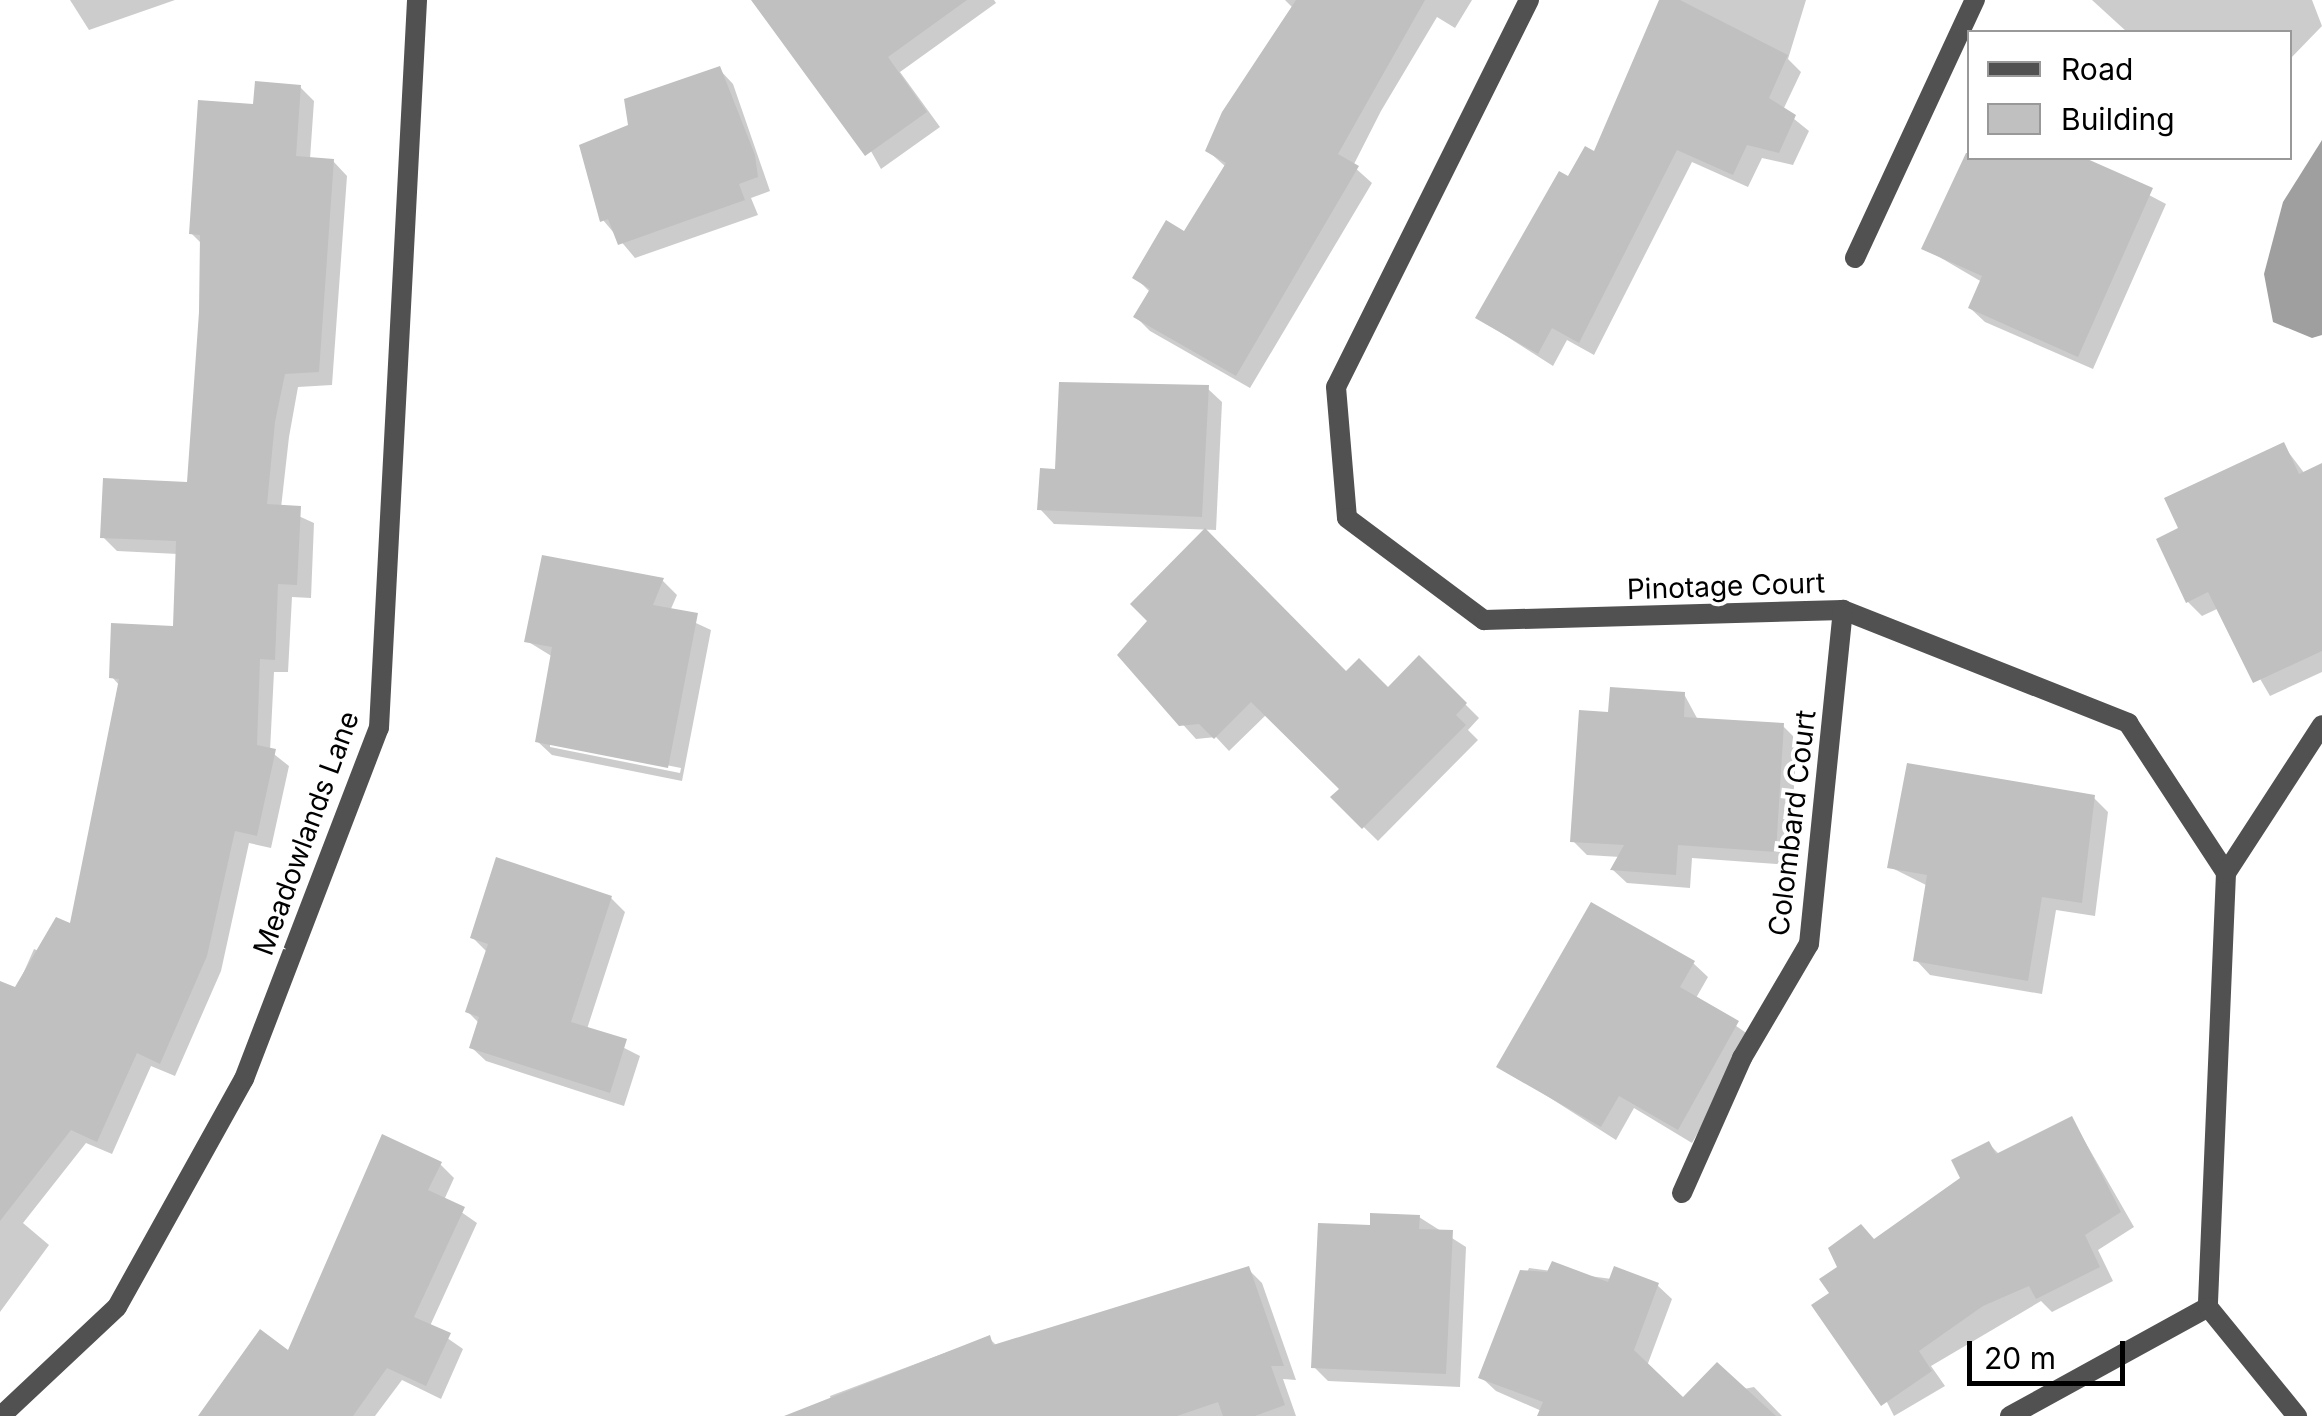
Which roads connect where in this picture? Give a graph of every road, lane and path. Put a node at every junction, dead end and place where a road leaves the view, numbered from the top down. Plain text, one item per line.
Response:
1 (416, 0) edge
2 (1530, 0) edge
3 (1975, 0) edge
4 (1854, 258) dead end
5 (1843, 610) junction
6 (2322, 725) edge
7 (2226, 873) junction
8 (1682, 1194) dead end
9 (2208, 1308) junction
10 (1, 1416) edge
11 (2010, 1416) edge
12 (2296, 1416) edge

1 - 10 street, Meadowlands Lane
2 - 5 street, Pinotage Court
3 - 4 street
5 - 7 street, Pinotage Court
5 - 8 street, Colombard Court
6 - 7 street
7 - 9 street
9 - 11 street
9 - 12 street

